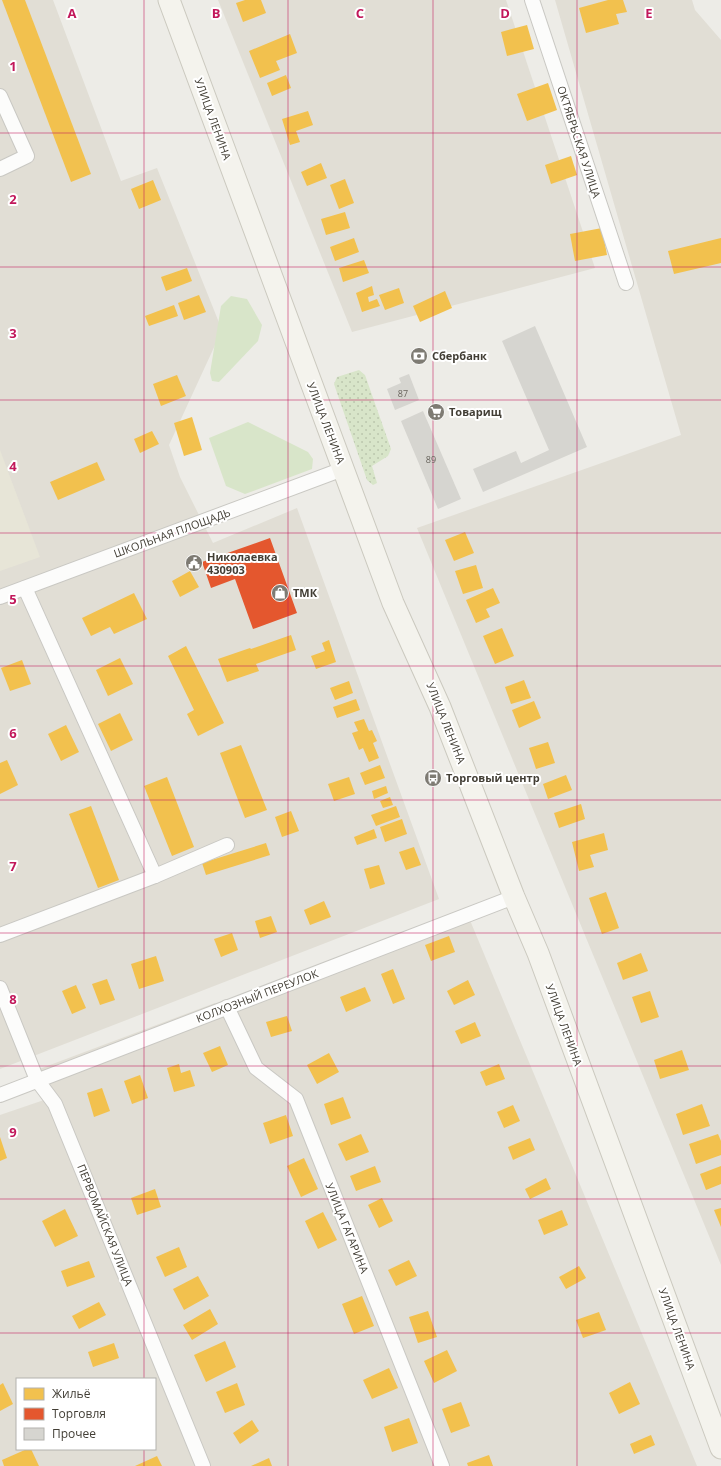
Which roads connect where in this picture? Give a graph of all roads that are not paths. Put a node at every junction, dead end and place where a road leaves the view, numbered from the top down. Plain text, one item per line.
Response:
1 (169, 0) edge
2 (532, 0) edge
3 (0, 96) edge
4 (0, 169) edge
5 (626, 283) dead end
6 (343, 469) junction
7 (26, 588) junction
8 (0, 597) edge
9 (227, 845) dead end
10 (154, 876) junction
11 (514, 897) junction
12 (0, 935) edge
13 (0, 988) edge
14 (226, 1008) junction
15 (37, 1080) junction
16 (0, 1095) edge
17 (721, 1448) edge
18 (203, 1466) edge
19 (442, 1466) edge

1 - 6 main road, УЛИЦА ЛЕНИНА
2 - 5 street, ОКТЯБРЬСКАЯ УЛИЦА
3 - 4 street
6 - 7 street, ШКОЛЬНАЯ ПЛОЩАДЬ
6 - 11 main road, УЛИЦА ЛЕНИНА
7 - 8 street, ШКОЛЬНАЯ ПЛОЩАДЬ
7 - 10 street
9 - 10 street
10 - 12 street
11 - 14 street, КОЛХОЗНЫЙ ПЕРЕУЛОК
11 - 17 main road, УЛИЦА ЛЕНИНА
13 - 15 street, ПЕРВОМАЙСКАЯ УЛИЦА
14 - 15 street, КОЛХОЗНЫЙ ПЕРЕУЛОК
14 - 19 street, УЛИЦА ГАГАРИНА
15 - 16 street, КОЛХОЗНЫЙ ПЕРЕУЛОК
15 - 18 street, ПЕРВОМАЙСКАЯ УЛИЦА

